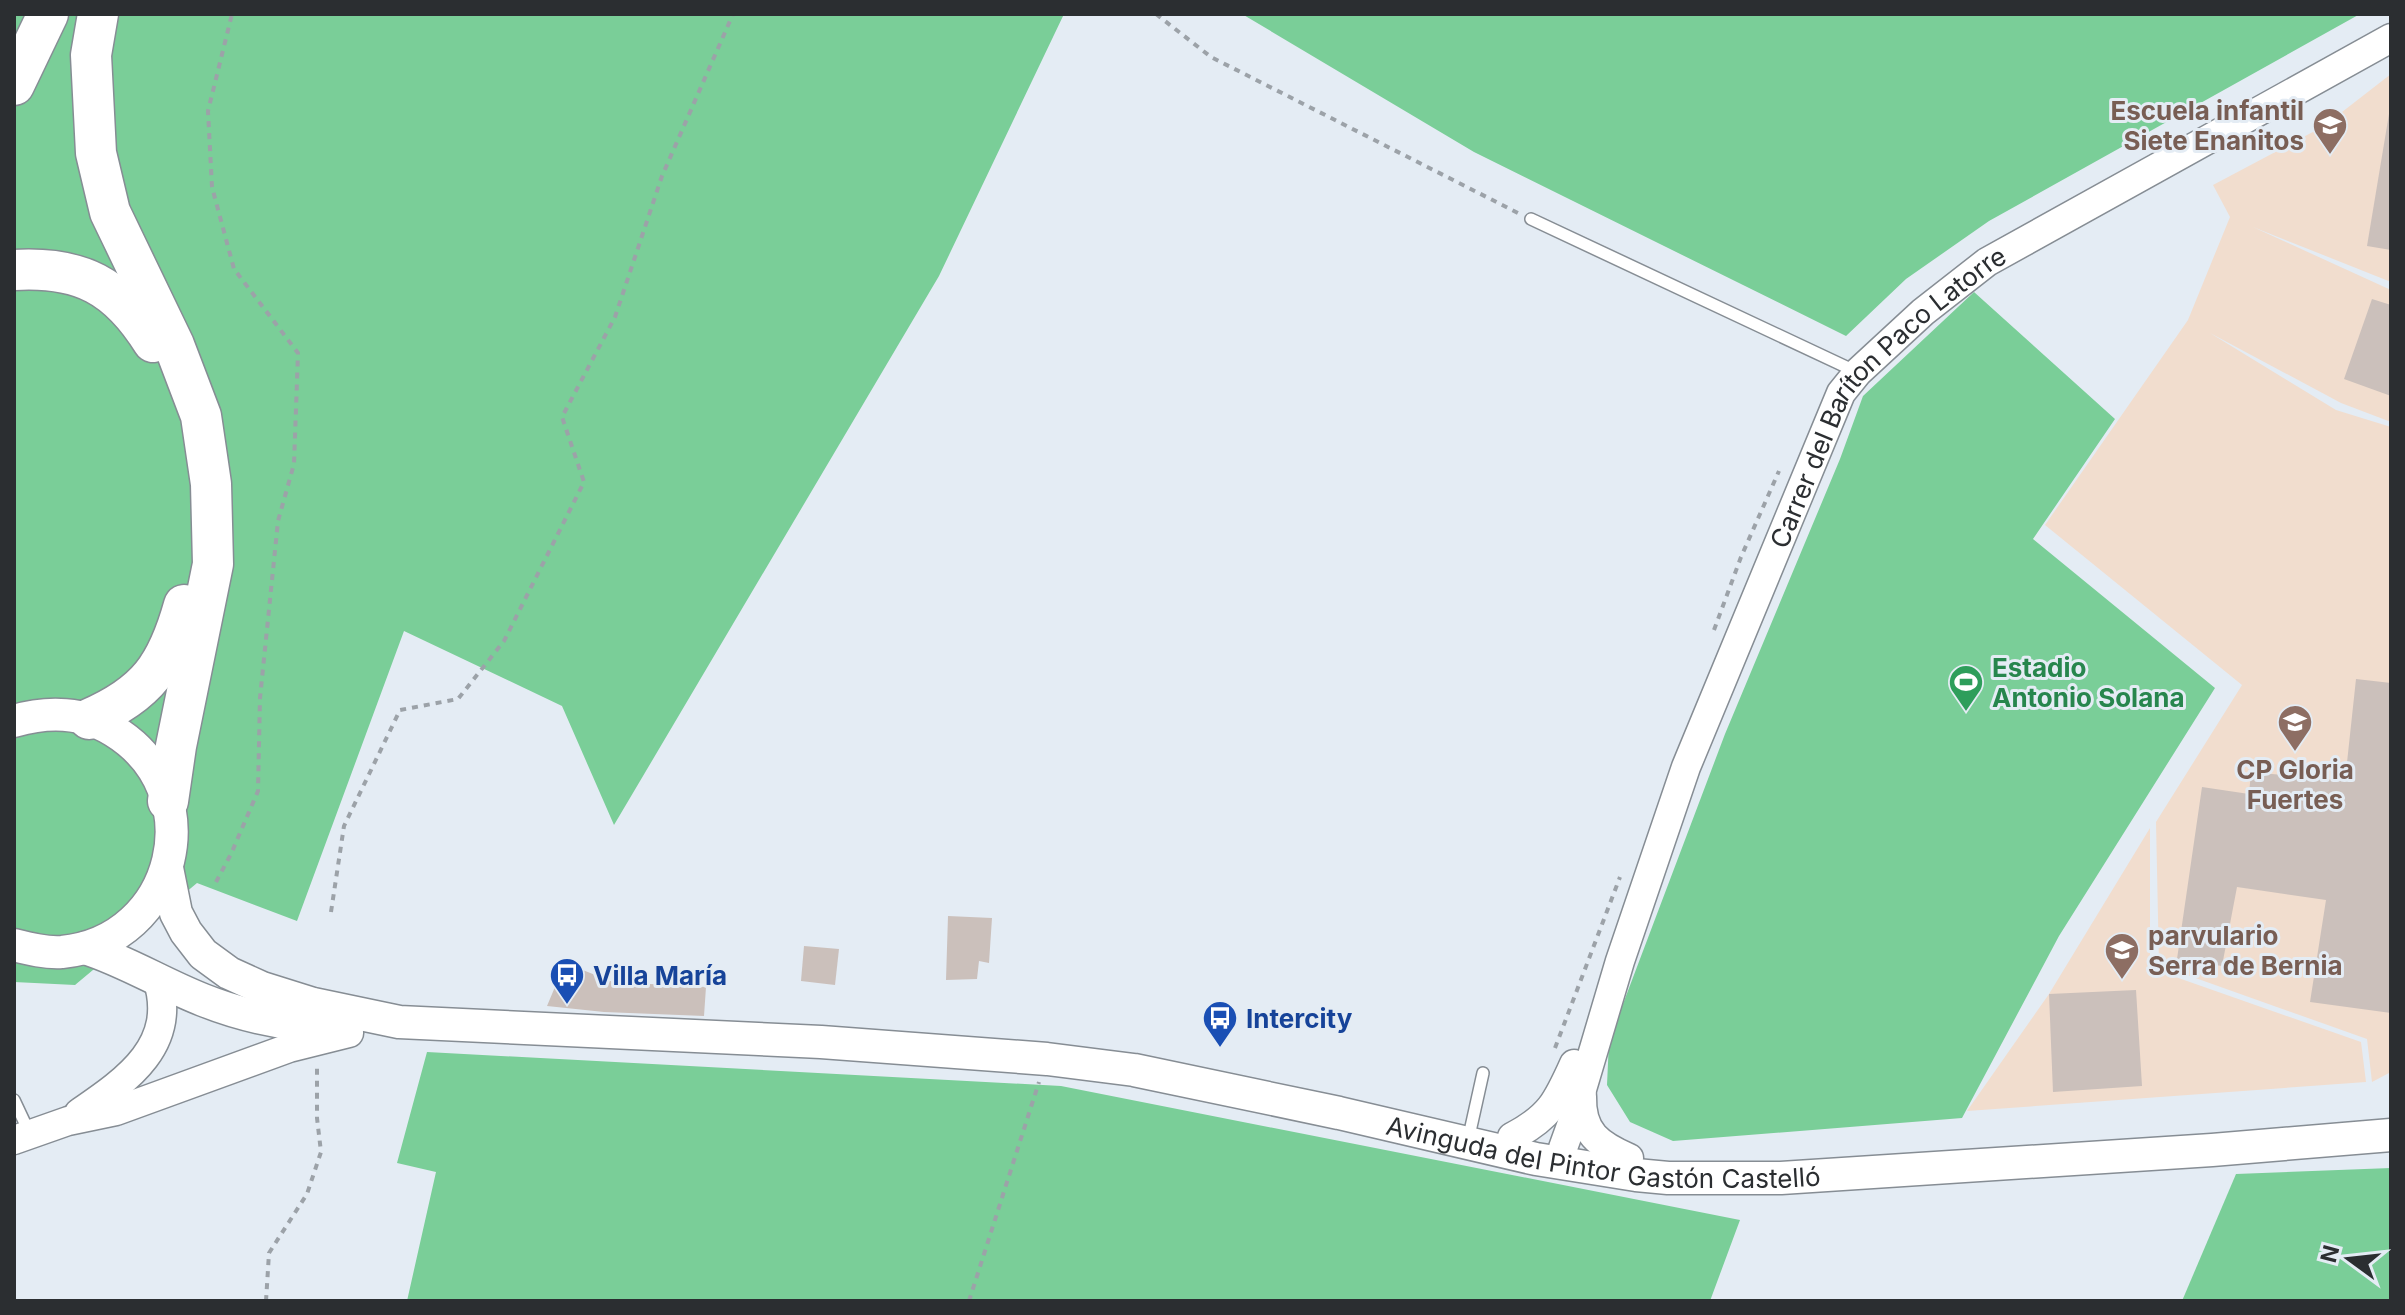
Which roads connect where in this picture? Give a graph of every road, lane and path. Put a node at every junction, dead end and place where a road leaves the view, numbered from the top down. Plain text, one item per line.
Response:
1 (48, 14) edge
2 (98, 14) edge
3 (232, 14) edge
4 (733, 14) edge
5 (1156, 14) edge
6 (2391, 38) edge
7 (14, 85) edge
8 (1531, 219) joint
9 (14, 270) edge
10 (1858, 372) junction
11 (1779, 472) dead end
12 (1737, 567) dead end
13 (20, 716) edge
14 (89, 719) junction
15 (168, 801) junction
16 (167, 868) junction
17 (216, 882) dead end
18 (331, 912) dead end
19 (14, 945) edge
20 (85, 948) junction
21 (1620, 961) junction
22 (157, 978) junction
23 (386, 1025) junction
24 (317, 1040) junction
25 (821, 1042) junction
26 (1047, 1059) junction
27 (1483, 1073) dead end
28 (1582, 1084) junction
29 (14, 1100) edge
30 (2391, 1116) edge
31 (68, 1121) junction
32 (1471, 1127) junction
33 (2391, 1135) edge
34 (22, 1137) edge
35 (1506, 1143) junction
36 (1563, 1148) junction
37 (1629, 1158) junction
38 (266, 1301) edge
39 (969, 1301) edge

1 - 7 highway
2 - 15 highway
3 - 17 path
4 - 18 path
5 - 8 path
6 - 10 street, Carrer del Baríton Paco Latorre
8 - 10 lane
9 - 14 highway
10 - 21 street, Carrer del Baríton Paco Latorre
11 - 12 path
13 - 14 main road
14 - 15 main road
15 - 16 main road
16 - 20 main road
16 - 23 main road, Avinguda del Pintor Gastón Castelló
19 - 20 main road
20 - 22 main road, Avinguda del Pintor Gastón Castelló
21 - 28 street, Carrer del Baríton Paco Latorre
21 - 35 street, Carrer del Baríton Paco Latorre
22 - 23 main road, Avinguda del Pintor Gastón Castelló
22 - 31 street, Avinguda del Pintor Gastón Castelló
23 - 24 street, Avinguda del Pintor Gastón Castelló
23 - 25 main road, Avinguda del Pintor Gastón Castelló
24 - 31 street, Avinguda del Pintor Gastón Castelló
24 - 38 path
25 - 26 main road, Avinguda del Pintor Gastón Castelló
25 - 32 main road, Avinguda del Pintor Gastón Castelló
26 - 35 main road, Avinguda del Pintor Gastón Castelló
26 - 39 path
27 - 32 lane
28 - 36 street, Carrer del Baríton Paco Latorre
28 - 37 street, Avinguda del Pintor Gastón Castelló
29 - 34 lane
30 - 37 main road, Avinguda del Pintor Gastón Castelló
31 - 34 street, Avinguda del Pintor Gastón Castelló
32 - 35 main road, Avinguda del Pintor Gastón Castelló
33 - 35 main road, Avinguda del Pintor Gastón Castelló
35 - 36 main road, Avinguda del Pintor Gastón Castelló
36 - 37 main road, Avinguda del Pintor Gastón Castelló

